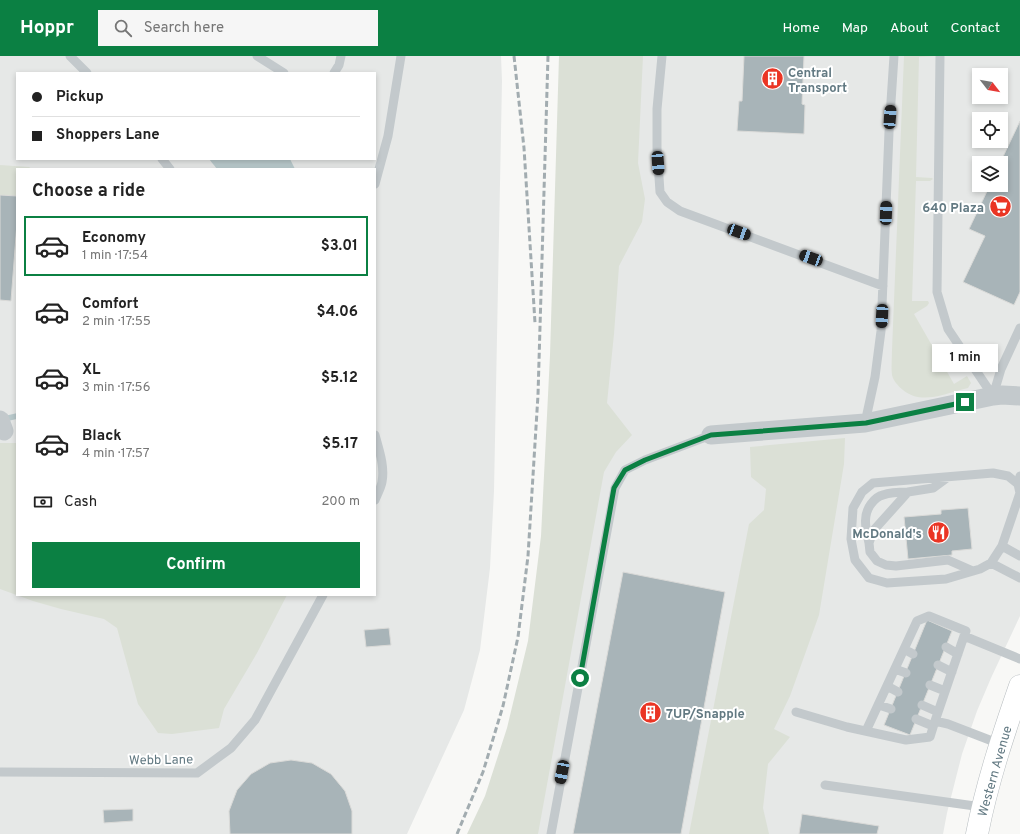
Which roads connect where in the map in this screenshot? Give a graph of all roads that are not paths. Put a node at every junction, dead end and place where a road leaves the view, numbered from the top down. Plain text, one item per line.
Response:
1 (70, 56) edge
2 (257, 56) edge
3 (341, 56) edge
4 (401, 56) edge
5 (662, 56) edge
6 (894, 56) edge
7 (940, 56) edge
8 (86, 72) edge
9 (282, 72) edge
10 (335, 72) edge
11 (163, 160) edge
12 (169, 168) edge
13 (376, 180) edge
14 (883, 286) junction
15 (1020, 328) edge
16 (993, 396) junction
17 (1020, 396) edge
18 (866, 423) junction
19 (711, 435) joint
20 (376, 439) edge
21 (949, 477) junction
22 (1019, 480) edge
23 (908, 492) junction
24 (376, 498) edge
25 (869, 542) junction
26 (1002, 546) junction
27 (1020, 556) edge
28 (991, 563) junction
29 (973, 571) junction
30 (1020, 578) edge
31 (322, 596) edge
32 (911, 633) junction
33 (920, 636) dead end
34 (964, 636) junction
35 (946, 647) dead end
36 (904, 649) junction
37 (913, 654) dead end
38 (958, 654) junction
39 (1020, 659) edge
40 (938, 665) dead end
41 (895, 669) junction
42 (952, 672) junction
43 (906, 673) dead end
44 (930, 685) dead end
45 (887, 686) junction
46 (945, 691) junction
47 (898, 692) dead end
48 (1018, 697) edge
49 (879, 705) junction
50 (922, 705) dead end
51 (891, 709) dead end
52 (796, 712) dead end
53 (938, 712) junction
54 (916, 719) dead end
55 (934, 723) junction
56 (866, 732) junction
57 (1000, 744) junction
58 (0, 772) edge
59 (825, 785) dead end
60 (982, 807) junction
61 (550, 834) edge
62 (977, 834) edge

1 - 8 lane
2 - 9 lane
3 - 10 lane
4 - 13 lane
5 - 14 lane
6 - 14 lane
7 - 16 lane
11 - 12 lane
14 - 18 lane
15 - 16 lane
16 - 17 street
16 - 18 street
18 - 19 street
19 - 61 lane
20 - 24 lane
21 - 22 lane
21 - 23 lane
21 - 29 lane
22 - 26 lane
23 - 25 lane
23 - 25 lane
25 - 29 lane
26 - 27 lane
26 - 28 lane
28 - 29 lane
28 - 30 lane
31 - 58 lane, Webb Lane
32 - 33 lane
32 - 34 lane
32 - 36 lane
34 - 38 lane
34 - 39 lane
35 - 38 lane
36 - 37 lane
36 - 41 lane
38 - 42 lane
40 - 42 lane
41 - 43 lane
41 - 45 lane
42 - 46 lane
44 - 46 lane
45 - 47 lane
45 - 49 lane
46 - 53 lane
48 - 57 main road, Western Avenue
49 - 51 lane
49 - 56 lane
50 - 53 lane
52 - 56 lane
53 - 55 lane
54 - 55 lane
55 - 56 lane
55 - 57 lane
57 - 60 main road, Western Avenue
59 - 60 lane
60 - 62 main road, Western Avenue

